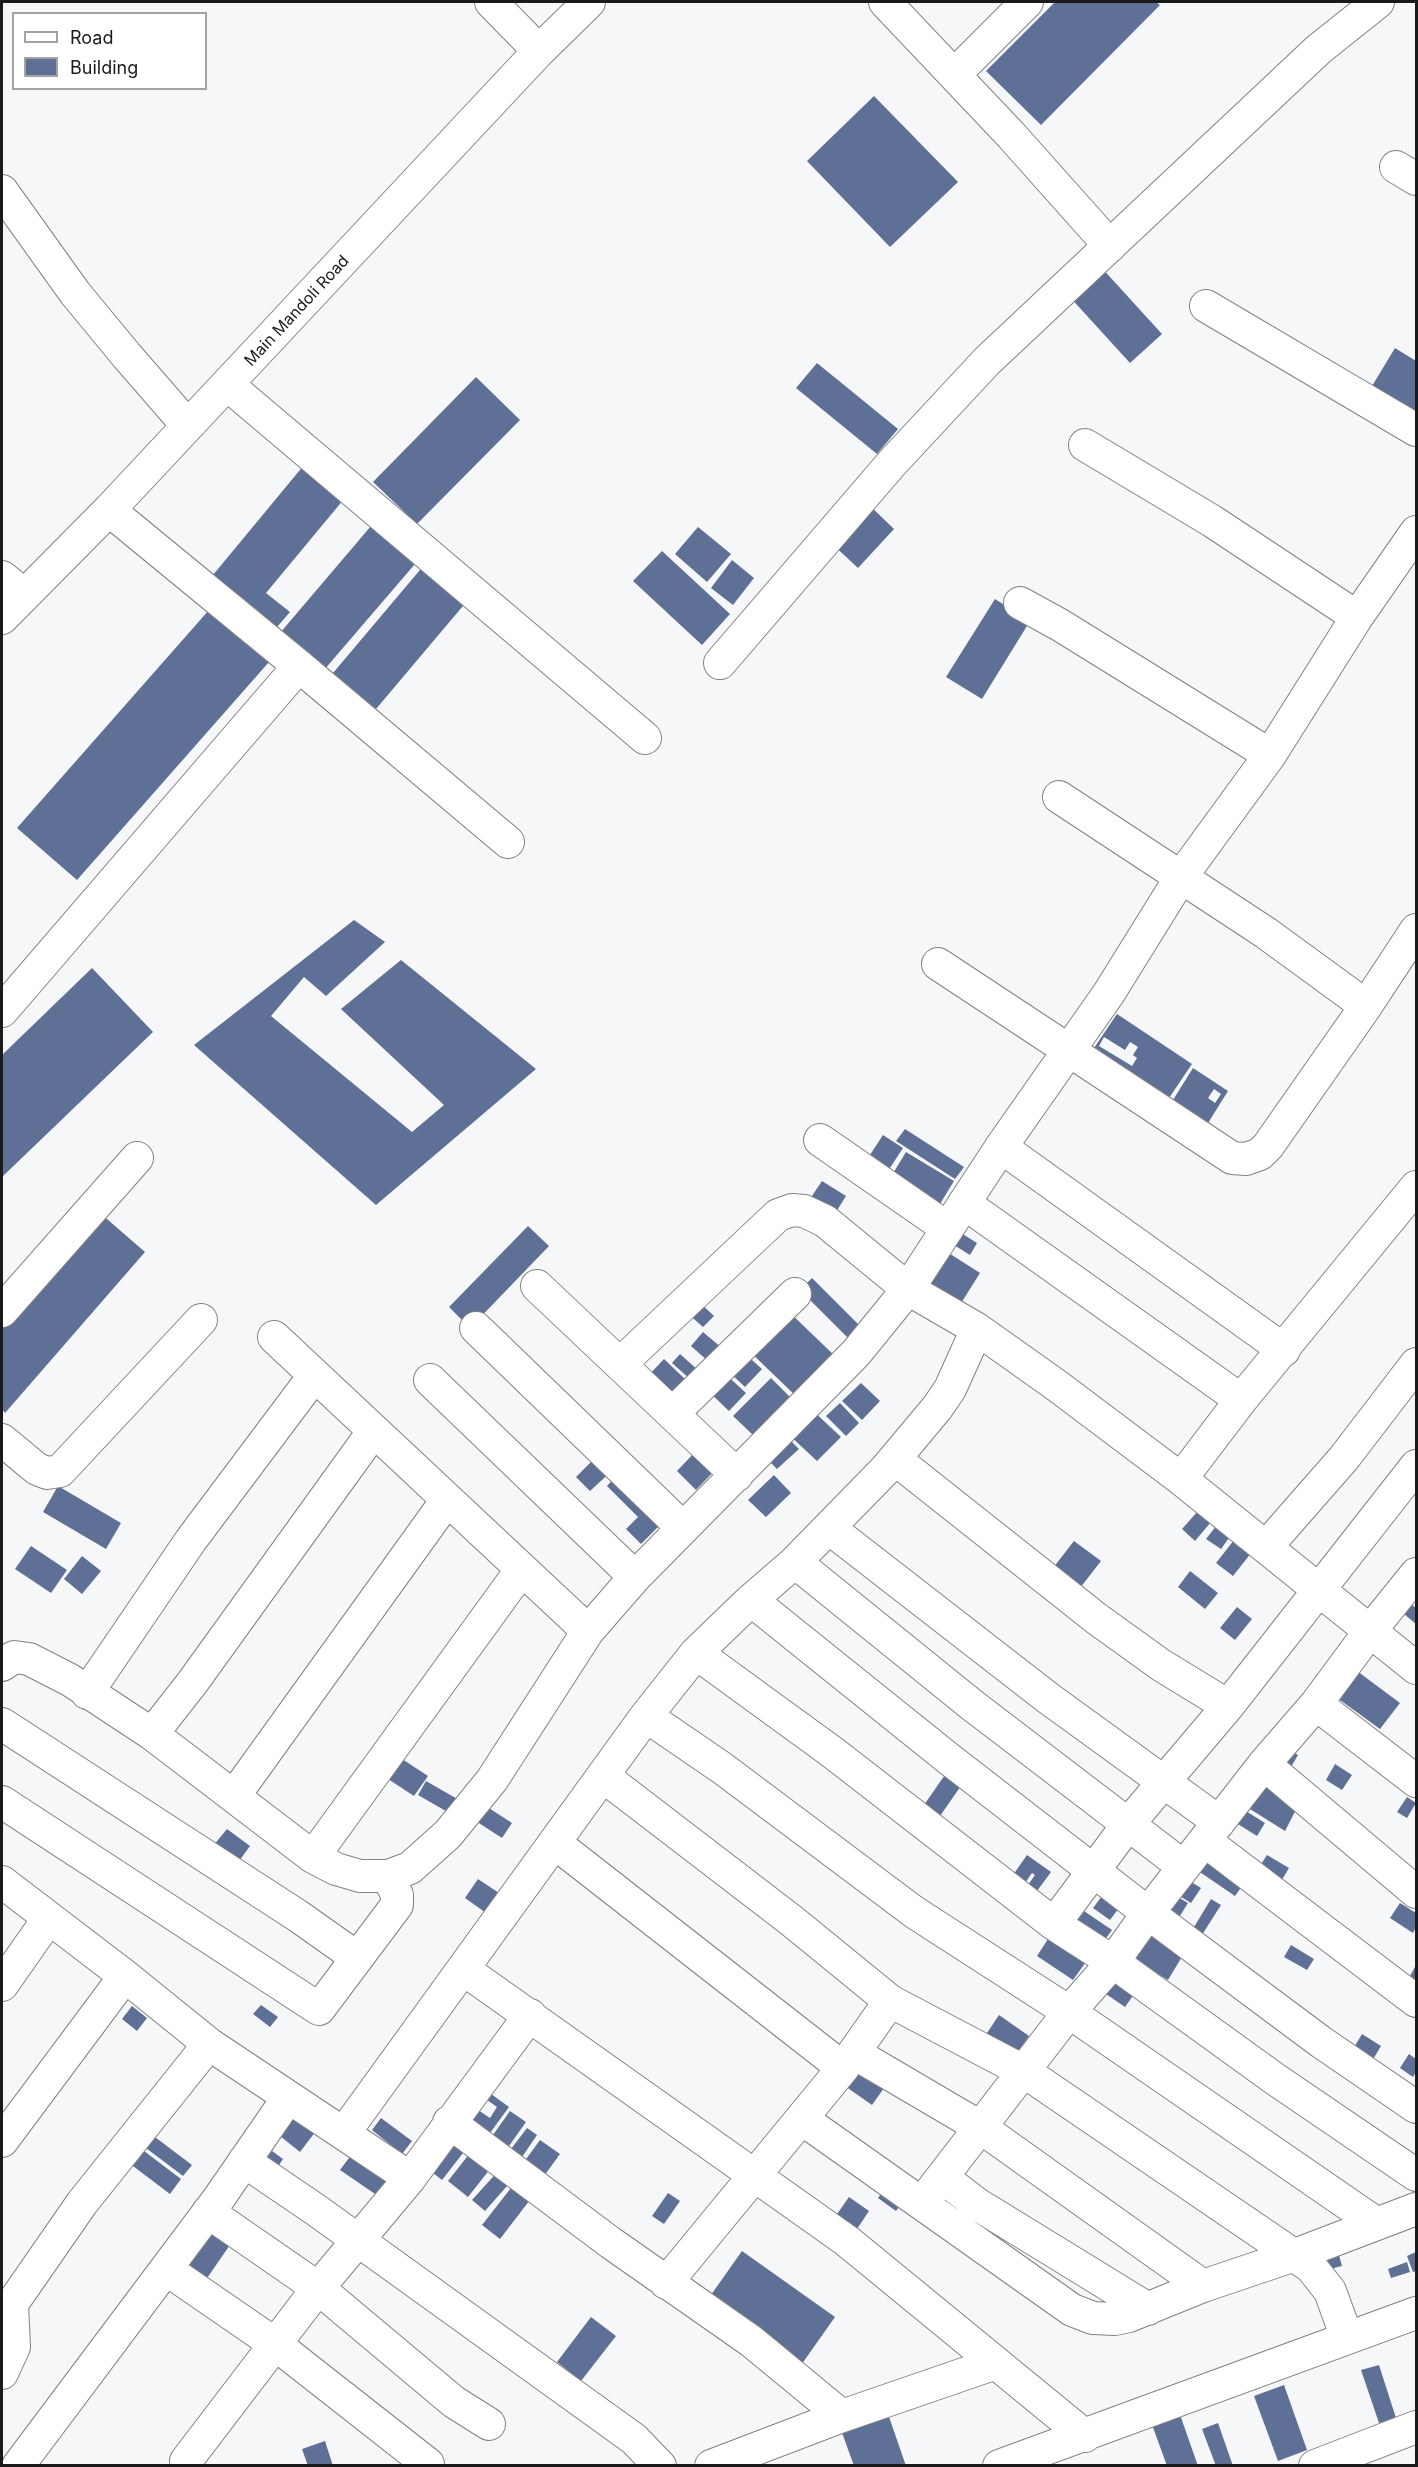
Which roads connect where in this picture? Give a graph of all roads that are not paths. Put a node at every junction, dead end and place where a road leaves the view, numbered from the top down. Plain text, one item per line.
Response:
1 (491, 2) edge
2 (589, 2) edge
3 (885, 2) edge
4 (1027, 2) edge
5 (1378, 2) edge
6 (539, 51) junction
7 (954, 75) junction
8 (2, 191) edge
9 (1110, 246) junction
10 (1206, 306) dead end
11 (228, 385) junction
12 (187, 425) junction
13 (1416, 430) edge
14 (1085, 445) dead end
15 (109, 510) junction
16 (1416, 532) edge
17 (13, 586) edge
18 (1020, 603) dead end
19 (1357, 617) junction
20 (2, 618) edge
21 (720, 663) dead end
22 (299, 666) junction
23 (645, 738) dead end
24 (1269, 755) junction
25 (1059, 797) dead end
26 (507, 842) dead end
27 (1181, 877) junction
28 (1416, 930) edge
29 (938, 964) dead end
30 (1366, 1006) junction
31 (2, 1011) edge
32 (1071, 1050) junction
33 (820, 1140) dead end
34 (1001, 1147) junction
35 (137, 1158) dead end
36 (1416, 1186) edge
37 (956, 1215) junction
38 (1406, 1218) edge
39 (537, 1286) dead end
40 (908, 1289) junction
41 (795, 1294) dead end
42 (2, 1311) edge
43 (201, 1320) dead end
44 (476, 1328) dead end
45 (977, 1329) junction
46 (274, 1337) dead end
47 (1284, 1350) junction
48 (620, 1364) junction
49 (1416, 1364) edge
50 (314, 1376) junction
51 (430, 1380) dead end
52 (1241, 1400) junction
53 (672, 1414) junction
54 (373, 1432) junction
55 (2, 1440) edge
56 (895, 1459) junction
57 (1416, 1466) edge
58 (737, 1475) junction
59 (1181, 1479) junction
60 (447, 1500) junction
61 (683, 1528) junction
62 (829, 1528) junction
63 (1266, 1548) junction
64 (795, 1562) junction
65 (522, 1569) junction
66 (1416, 1574) edge
67 (635, 1578) junction
68 (1319, 1589) junction
69 (751, 1600) junction
70 (588, 1631) junction
71 (1370, 1631) junction
72 (696, 1653) junction
73 (2, 1665) edge
74 (1416, 1668) edge
75 (87, 1693) junction
76 (1316, 1704) junction
77 (1228, 1706) junction
78 (646, 1716) junction
79 (2, 1724) edge
80 (152, 1734) junction
81 (1264, 1764) junction
82 (603, 1776) junction
83 (1416, 1781) edge
84 (1163, 1783) junction
85 (234, 1796) junction
86 (2, 1802) edge
87 (1129, 1823) junction
88 (1212, 1831) junction
89 (555, 1843) junction
90 (313, 1857) junction
91 (1184, 1867) junction
92 (1094, 1871) junction
93 (388, 1876) junction
94 (2, 1882) edge
95 (1416, 1892) edge
96 (1148, 1913) junction
97 (49, 1918) junction
98 (1054, 1924) junction
99 (356, 1957) junction
100 (1113, 1962) junction
101 (464, 1969) junction
102 (125, 1976) junction
103 (2, 1985) edge
104 (890, 2001) junction
105 (1416, 2001) edge
106 (1069, 2012) junction
107 (530, 2014) junction
108 (209, 2044) junction
109 (848, 2061) junction
110 (1025, 2072) junction
111 (288, 2098) junction
112 (1416, 2107) edge
113 (802, 2119) junction
114 (449, 2122) junction
115 (980, 2127) junction
116 (344, 2133) junction
117 (2, 2141) edge
118 (244, 2161) junction
119 (1416, 2175) edge
120 (754, 2176) junction
121 (410, 2178) junction
122 (943, 2178) junction
123 (922, 2203) junction
124 (1416, 2209) edge
125 (208, 2212) junction
126 (1377, 2224) junction
127 (359, 2241) junction
128 (1295, 2256) junction
129 (166, 2269) junction
130 (666, 2283) junction
131 (1203, 2286) junction
132 (318, 2289) junction
133 (7, 2301) edge
134 (1148, 2309) junction
135 (1416, 2313) edge
136 (1347, 2338) junction
137 (275, 2344) junction
138 (996, 2362) junction
139 (2, 2373) edge
140 (842, 2416) junction
141 (489, 2424) dead end
142 (1416, 2427) edge
143 (1085, 2436) junction
144 (1380, 2441) junction
145 (182, 2464) edge
146 (428, 2464) edge
147 (18, 2466) edge
148 (660, 2466) edge
149 (711, 2466) edge
150 (999, 2466) edge
151 (1315, 2466) edge
152 (1361, 2466) edge

1 - 6 street
2 - 6 street, Main Mandoli Road
3 - 7 street
4 - 7 street
5 - 9 street
6 - 11 street, Main Mandoli Road
7 - 9 street
8 - 12 street
9 - 21 street
10 - 13 street
11 - 12 street, Main Mandoli Road
11 - 23 street
12 - 15 street, Main Mandoli Road
14 - 19 street
15 - 17 street, Main Mandoli Road
15 - 22 street
16 - 19 street
17 - 20 street, Main Mandoli Road
18 - 24 street
19 - 24 street
22 - 26 street
22 - 31 street
24 - 27 street
25 - 27 street
27 - 30 street
27 - 32 street
28 - 30 street
29 - 32 street
30 - 32 street
32 - 34 street
33 - 37 street
34 - 37 street
34 - 47 street
35 - 42 street
36 - 38 street
37 - 40 street
37 - 52 street
38 - 47 street
39 - 48 street
40 - 45 street
40 - 48 street
40 - 58 street
41 - 53 street
43 - 55 street
44 - 61 street
45 - 56 street
45 - 59 street
46 - 50 street
47 - 52 street
48 - 53 street
49 - 63 street
50 - 54 street
50 - 75 street
51 - 67 street
52 - 59 street
53 - 58 street
54 - 60 street
54 - 80 street
56 - 62 street
56 - 77 street
57 - 68 street
58 - 61 street
59 - 63 street
60 - 65 street
60 - 85 street
61 - 67 street
62 - 64 street
62 - 84 street
63 - 68 street
64 - 69 street
64 - 87 street
65 - 70 street
65 - 90 street
66 - 71 street
67 - 70 street
68 - 71 street
68 - 77 street
69 - 72 street
69 - 92 street
70 - 93 street
71 - 74 street
71 - 76 street
72 - 78 street
72 - 98 street
73 - 75 street
75 - 80 street
76 - 81 street
76 - 83 street
77 - 84 street
78 - 82 street
78 - 106 street
79 - 99 street
80 - 85 street
81 - 88 street
81 - 95 street
82 - 89 street
82 - 104 street
84 - 87 street
84 - 88 street
85 - 90 street
86 - 99 street
87 - 91 street
87 - 92 street
88 - 91 street
88 - 105 street
89 - 101 street
89 - 109 street
90 - 93 street
91 - 96 street
92 - 96 street
92 - 98 street
93 - 99 street
94 - 97 street
96 - 100 street
96 - 112 street
97 - 102 street
97 - 103 street
98 - 100 street
100 - 106 street
100 - 119 street
101 - 107 street
101 - 116 street
102 - 108 street
102 - 117 street
104 - 109 street
104 - 110 street
106 - 110 street
106 - 126 street
107 - 114 street
107 - 120 street
108 - 111 street
108 - 133 street
109 - 113 street
109 - 115 street
110 - 115 street
110 - 128 street
111 - 116 street
111 - 118 street
113 - 120 street
113 - 123 street
114 - 121 street
114 - 130 street
115 - 122 street
115 - 131 street
116 - 121 street
118 - 125 street
118 - 127 street
120 - 130 street
120 - 138 street
121 - 127 street
122 - 123 street
122 - 134 street
123 - 134 street
124 - 126 street
125 - 129 street
125 - 132 street
126 - 128 street
127 - 132 street
127 - 148 street
128 - 131 street
128 - 136 street
129 - 137 street
129 - 147 street
130 - 140 street
131 - 134 street
132 - 137 street
132 - 141 street
133 - 139 street
135 - 136 street
136 - 143 street
137 - 145 street
137 - 146 street
138 - 140 street
138 - 143 street
140 - 149 street
142 - 144 street
143 - 150 street
144 - 151 street
144 - 152 street

